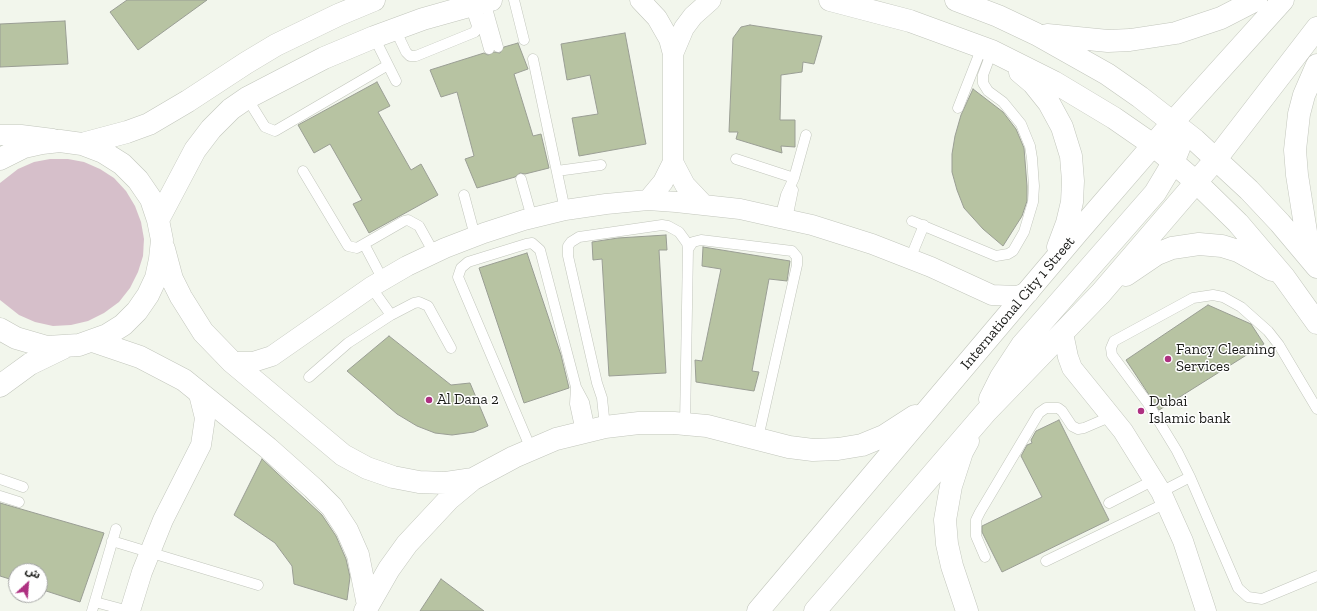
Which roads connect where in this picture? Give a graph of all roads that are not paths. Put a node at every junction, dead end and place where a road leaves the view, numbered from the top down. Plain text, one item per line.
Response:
1 (374, 0) edge
2 (514, 0) edge
3 (518, 0) edge
4 (640, 0) edge
5 (711, 0) edge
6 (830, 0) edge
7 (956, 0) edge
8 (1256, 0) edge
9 (1283, 0) edge
10 (481, 2) edge
11 (1317, 28) edge
12 (383, 33) junction
13 (1036, 34) junction
14 (494, 48) dead end
15 (987, 49) junction
16 (673, 54) junction
17 (533, 59) dead end
18 (388, 65) junction
19 (1317, 65) edge
20 (247, 98) junction
21 (958, 108) dead end
22 (1173, 122) junction
23 (0, 135) edge
24 (806, 135) dead end
25 (60, 141) junction
26 (82, 144) junction
27 (1153, 145) junction
28 (0, 159) edge
29 (736, 159) dead end
30 (1216, 159) junction
31 (673, 162) junction
32 (1173, 163) junction
33 (601, 165) dead end
34 (304, 171) dead end
35 (557, 171) junction
36 (794, 178) junction
37 (521, 179) dead end
38 (1196, 182) junction
39 (464, 195) dead end
40 (648, 200) junction
41 (704, 204) junction
42 (565, 210) junction
43 (532, 218) junction
44 (783, 218) junction
45 (912, 221) dead end
46 (924, 225) junction
47 (160, 230) junction
48 (475, 236) junction
49 (364, 244) junction
50 (688, 249) junction
51 (434, 253) junction
52 (910, 259) junction
53 (1314, 262) edge
54 (1048, 269) junction
55 (1284, 277) junction
56 (377, 284) junction
57 (1029, 292) junction
58 (1101, 293) junction
59 (391, 315) junction
60 (1317, 324) edge
61 (0, 329) edge
62 (1063, 333) junction
63 (93, 341) junction
64 (64, 347) junction
65 (451, 348) dead end
66 (232, 362) junction
67 (309, 377) dead end
68 (0, 386) edge
69 (198, 390) junction
70 (942, 394) junction
71 (1317, 409) edge
72 (509, 411) dead end
73 (986, 412) junction
74 (1112, 416) junction
75 (685, 424) junction
76 (594, 429) junction
77 (758, 438) junction
78 (528, 450) junction
79 (1190, 477) junction
80 (0, 479) edge
81 (473, 479) junction
82 (22, 487) dead end
83 (1161, 492) junction
84 (0, 496) edge
85 (19, 502) dead end
86 (1109, 503) dead end
87 (116, 529) dead end
88 (112, 541) junction
89 (150, 552) junction
90 (985, 557) dead end
91 (1046, 561) dead end
92 (1317, 576) edge
93 (258, 585) dead end
94 (93, 606) edge
95 (366, 608) edge
96 (129, 611) edge
97 (758, 611) edge
98 (815, 611) edge
99 (967, 611) edge
100 (1206, 611) edge

1 - 26 street
2 - 3 lane
4 - 16 street
5 - 16 street
6 - 15 street
7 - 13 street
8 - 13 street
9 - 22 street, International City 1 Street
10 - 12 street
10 - 12 lane
10 - 14 lane
11 - 30 street
12 - 18 lane
12 - 18 lane
12 - 20 street
13 - 22 street
15 - 21 lane
15 - 27 street
15 - 46 lane
15 - 54 street
16 - 31 street
17 - 35 lane
18 - 20 lane
19 - 53 street
20 - 47 street
22 - 27 street, International City 1 Street
22 - 30 street
22 - 32 street
23 - 25 street
24 - 36 lane
25 - 26 street
25 - 28 street
26 - 47 street
27 - 32 street
27 - 54 street, International City 1 Street
29 - 36 lane
30 - 38 street
30 - 53 street
31 - 40 street
31 - 41 street
32 - 38 street
32 - 73 street
33 - 35 lane
34 - 49 lane
35 - 42 lane
36 - 44 lane
37 - 43 lane
38 - 55 street
38 - 58 street
39 - 48 lane
40 - 41 street
40 - 42 street
41 - 44 street
42 - 43 street
43 - 48 street
44 - 52 street
45 - 46 lane
46 - 52 lane
47 - 63 street
47 - 66 street
48 - 51 street
49 - 51 lane
49 - 56 lane
50 - 75 lane
50 - 76 lane
50 - 77 lane
51 - 56 street
52 - 57 street
54 - 57 street, International City 1 Street
55 - 58 street
55 - 60 street
56 - 59 lane
56 - 66 street
57 - 70 street, International City 1 Street
58 - 62 street
59 - 65 lane
59 - 67 lane
61 - 64 street
62 - 73 street
62 - 74 street
63 - 64 street
63 - 69 street
64 - 68 street
66 - 81 street
69 - 89 street
69 - 95 street
70 - 77 street
70 - 97 street, International City 1 Street
71 - 79 lane
72 - 78 lane
73 - 98 street
73 - 99 street
74 - 83 street
74 - 90 lane
75 - 76 street
75 - 77 street
76 - 78 street
76 - 78 lane
78 - 81 street
79 - 83 lane
79 - 92 lane
80 - 82 lane
81 - 95 street
83 - 86 lane
83 - 91 lane
83 - 100 street
84 - 85 lane
87 - 88 lane
88 - 89 lane
88 - 94 lane
89 - 93 lane
89 - 96 street
94 - 96 lane

